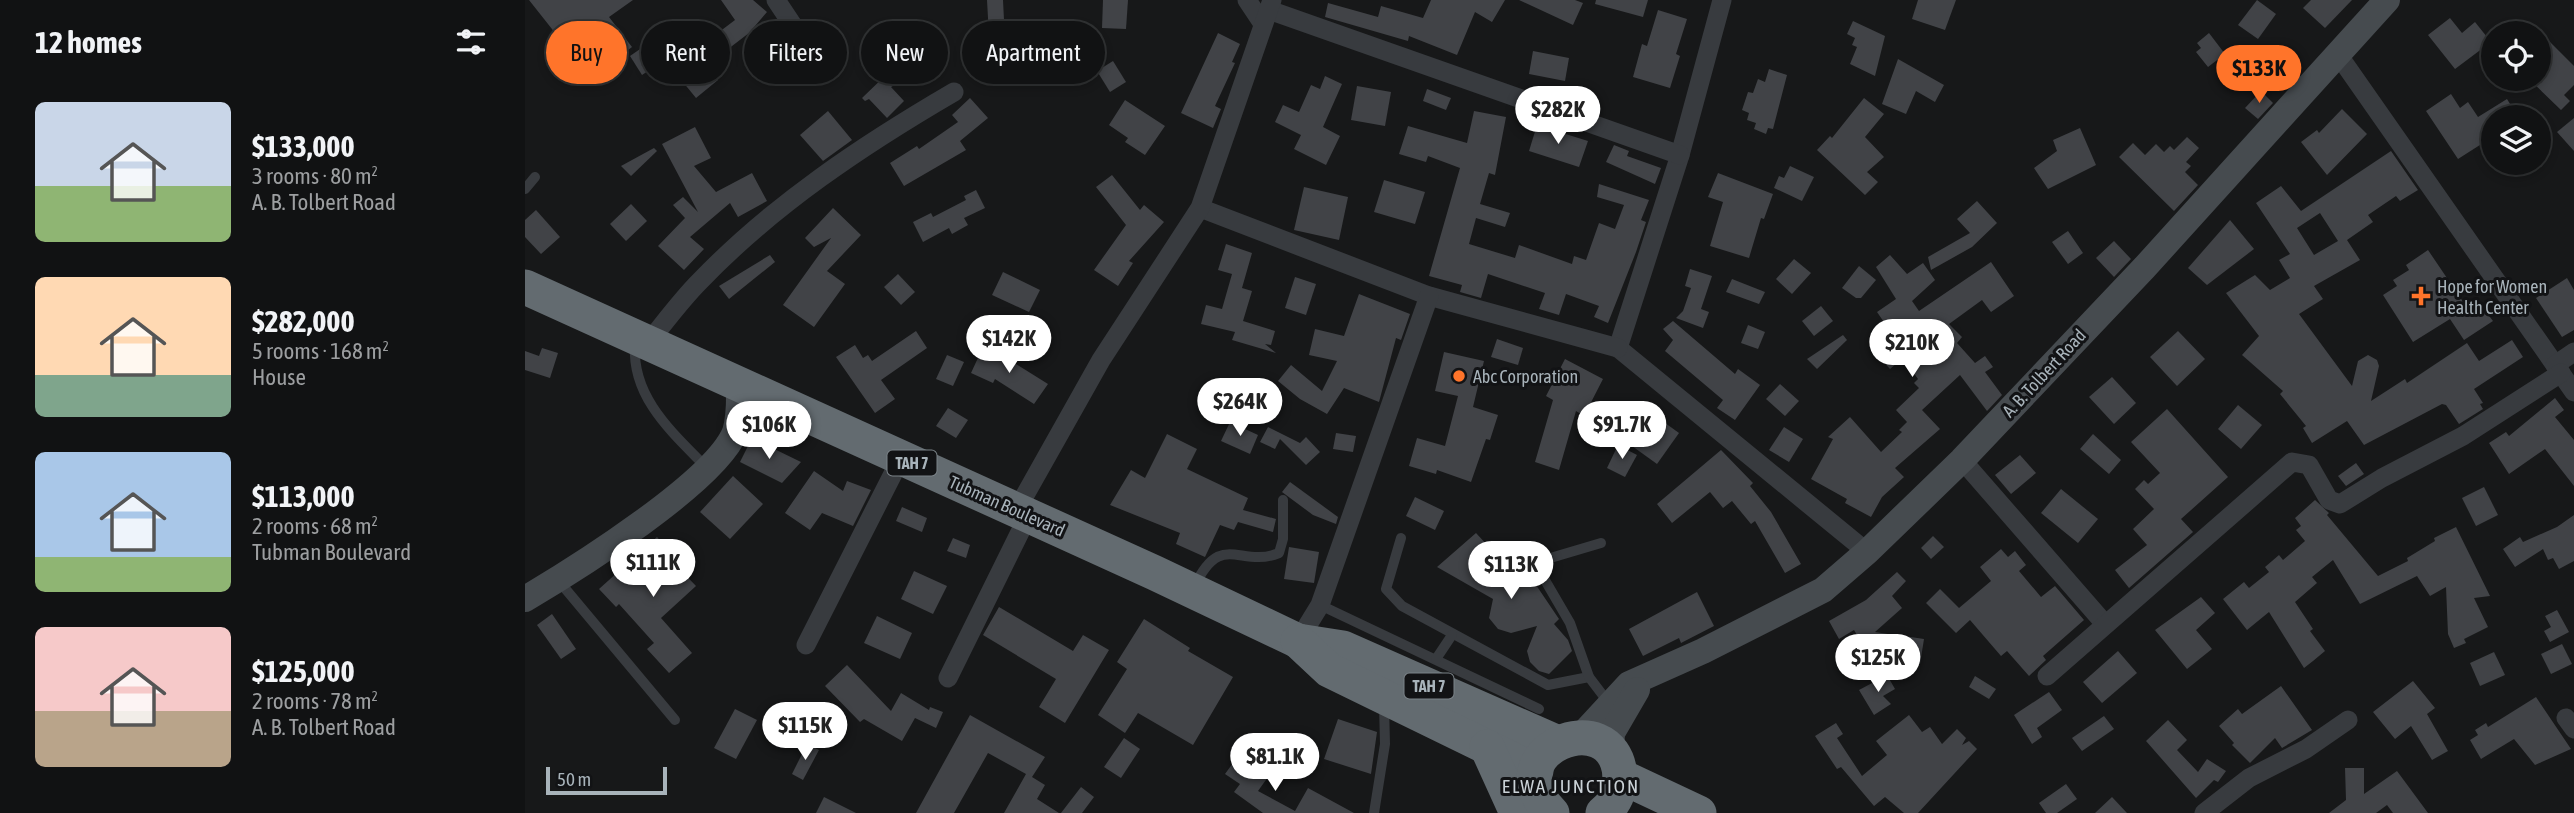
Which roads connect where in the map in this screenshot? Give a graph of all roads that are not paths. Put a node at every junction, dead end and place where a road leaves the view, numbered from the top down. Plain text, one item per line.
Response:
1 (776, 0) edge
2 (1247, 0) edge
3 (1722, 0) edge
4 (2387, 0) edge
5 (1268, 12) edge
6 (790, 21) edge
7 (2337, 53) junction
8 (954, 92) dead end
9 (1680, 155) junction
10 (535, 177) dead end
11 (525, 189) edge
12 (1200, 208) junction
13 (525, 287) edge
14 (1429, 296) junction
15 (642, 340) junction
16 (1618, 348) junction
17 (2574, 352) edge
18 (2558, 369) junction
19 (739, 384) junction
20 (2574, 392) edge
21 (901, 458) junction
22 (1962, 460) junction
23 (707, 467) junction
24 (1283, 500) dead end
25 (1022, 513) junction
26 (1401, 538) dead end
27 (1601, 543) dead end
28 (1867, 552) junction
29 (558, 579) junction
30 (1192, 590) junction
31 (525, 599) edge
32 (1319, 605) junction
33 (2105, 624) junction
34 (1452, 635) junction
35 (1298, 641) junction
36 (806, 645) dead end
37 (1436, 659) junction
38 (1589, 677) junction
39 (2047, 677) dead end
40 (948, 678) dead end
41 (1647, 678) junction
42 (1384, 697) junction
43 (1609, 703) junction
44 (1539, 709) dead end
45 (675, 720) dead end
46 (2348, 720) dead end
47 (1568, 740) junction
48 (1487, 747) junction
49 (1616, 764) junction
50 (1536, 771) junction
51 (1610, 812) edge
52 (1374, 813) edge
53 (1517, 813) edge
54 (1552, 813) edge
55 (1699, 813) edge
56 (2204, 813) edge

1 - 6 street
2 - 5 street
3 - 9 street
4 - 7 street, A. B. Tolbert Road
5 - 9 street
5 - 12 street
7 - 18 street
7 - 22 street, A. B. Tolbert Road
8 - 15 street
9 - 16 street
10 - 11 lane
12 - 14 street
12 - 25 street
13 - 15 highway, Tubman Boulevard / TAH 7
14 - 16 street
14 - 32 street
15 - 19 highway, Tubman Boulevard / TAH 7
15 - 23 lane
16 - 28 street
17 - 18 street
18 - 20 street
18 - 33 street
19 - 21 highway, Tubman Boulevard / TAH 7
19 - 23 street
21 - 25 highway, Tubman Boulevard / TAH 7
21 - 36 street
22 - 28 street, A. B. Tolbert Road
22 - 33 street
23 - 29 street
24 - 30 lane
25 - 30 highway, Tubman Boulevard / TAH 7
25 - 40 street
26 - 34 lane
27 - 38 lane
28 - 41 street, A. B. Tolbert Road
29 - 31 street
29 - 45 lane
30 - 35 highway, Tubman Boulevard / TAH 7
32 - 35 street
32 - 37 lane
33 - 39 street
34 - 37 lane
34 - 38 lane
35 - 42 highway, Tubman Boulevard / TAH 7
35 - 47 highway, Tubman Boulevard / TAH 7
37 - 44 lane
38 - 43 lane
41 - 43 street, A. B. Tolbert Road
41 - 49 street
42 - 48 highway, Tubman Boulevard / TAH 7
42 - 52 lane
43 - 47 street, A. B. Tolbert Road
46 - 56 street
47 - 49 highway
47 - 50 highway
48 - 50 highway, Tubman Boulevard / TAH 7
48 - 53 highway
49 - 51 highway
49 - 55 highway
50 - 54 highway

